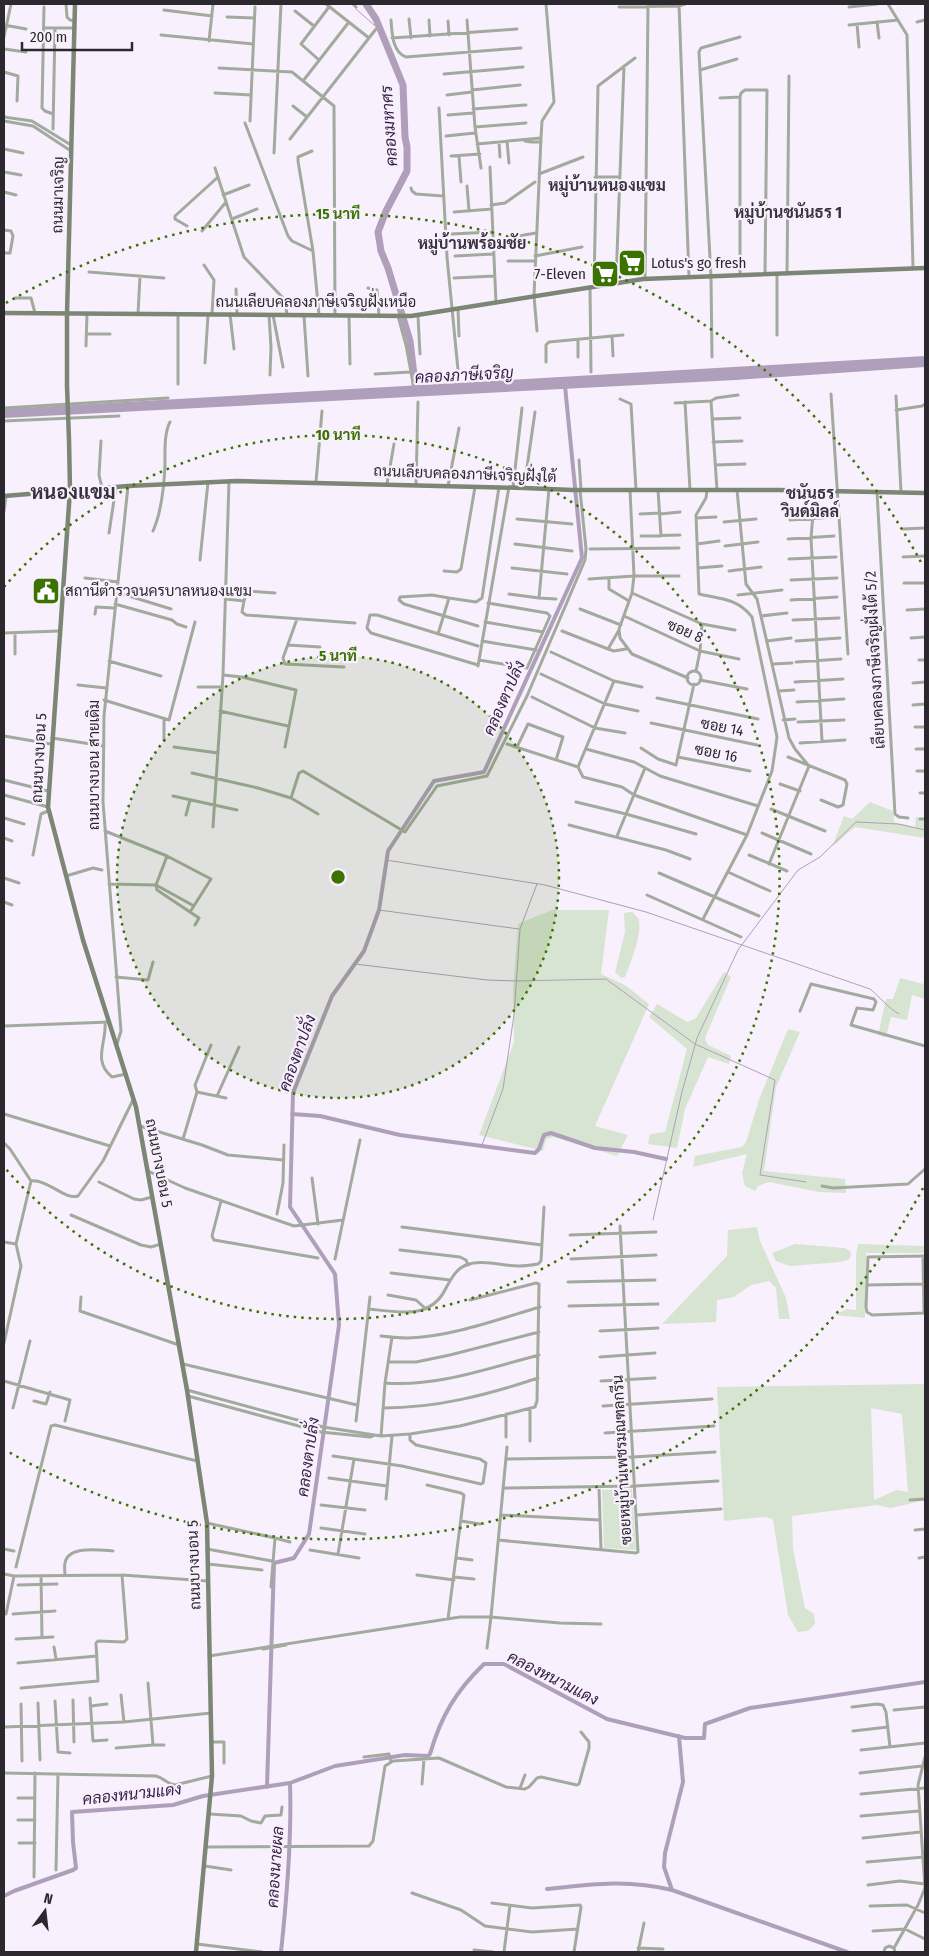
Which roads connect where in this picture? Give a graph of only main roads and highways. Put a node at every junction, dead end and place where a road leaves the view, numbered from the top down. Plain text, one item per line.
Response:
1 (75, 4) edge
2 (925, 268) edge
3 (4, 313) edge
4 (67, 314) junction
5 (67, 386) joint
6 (70, 490) junction
7 (925, 493) edge
8 (5, 496) edge
9 (196, 1952) edge

1 - 4 main road, ถนนมาเจริญ
2 - 4 main road, ถนนเลียบคลองภาษีเจริญฝั่งเหนือ
3 - 4 main road, ถนนเลียบคลองภาษีเจริญฝั่งเหนือ
4 - 5 main road, ถนนมาเจริญ
5 - 6 main road, ถนนบางบอน 5, bridge
6 - 7 main road, ถนนเลียบคลองภาษีเจริญฝั่งใต้
6 - 8 main road, ถนนเลียบคลองภาษีเจริญฝั่งใต้
6 - 9 main road, ถนนบางบอน 5

